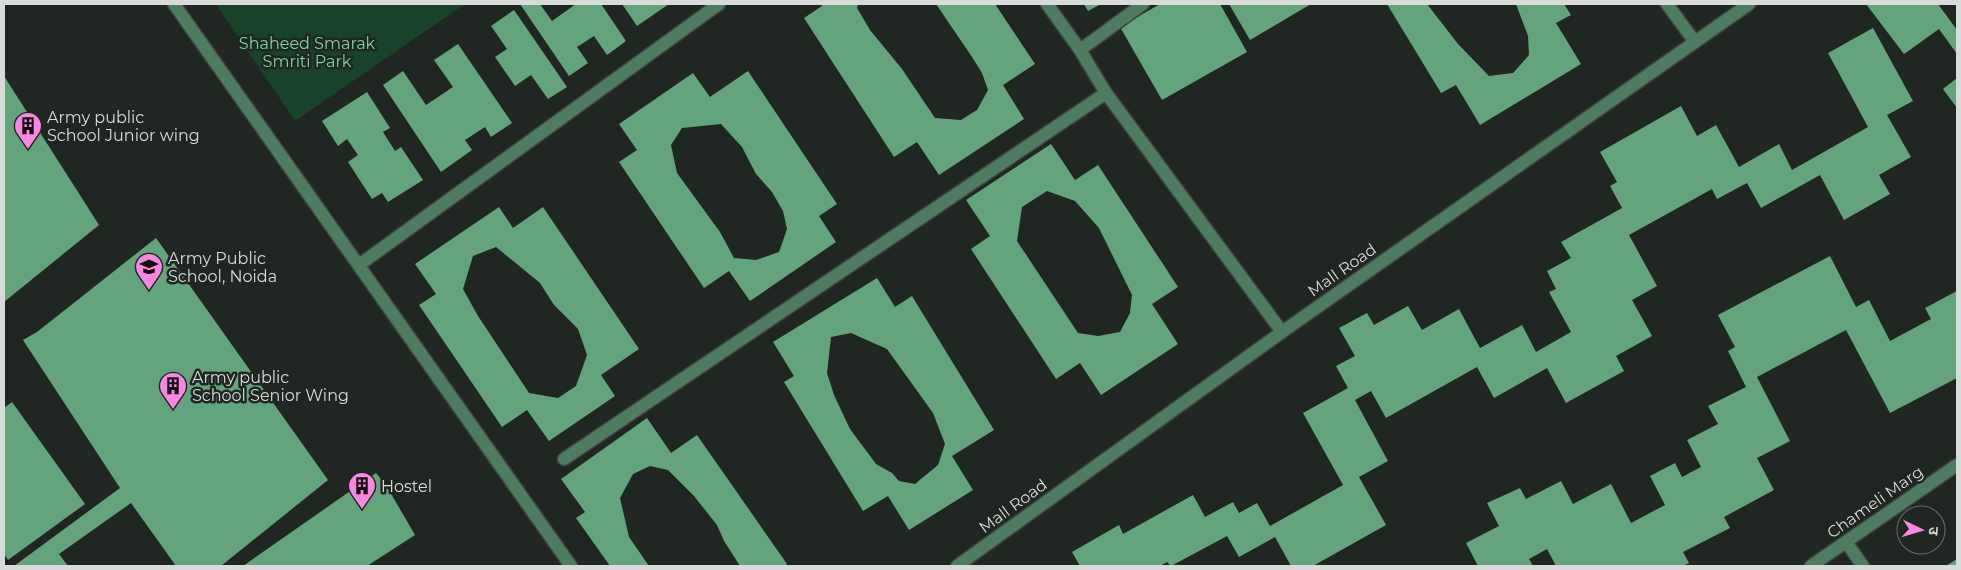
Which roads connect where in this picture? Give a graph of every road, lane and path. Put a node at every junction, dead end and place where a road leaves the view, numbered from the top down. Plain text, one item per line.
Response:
1 (174, 4) edge
2 (719, 4) edge
3 (1047, 4) edge
4 (1143, 4) edge
5 (1667, 4) edge
6 (1749, 4) edge
7 (1695, 42) junction
8 (1080, 50) junction
9 (1106, 93) junction
10 (358, 265) junction
11 (1282, 332) junction
12 (564, 459) dead end
13 (1957, 465) edge
14 (1846, 542) junction
15 (571, 566) edge
16 (957, 566) edge
17 (1812, 566) edge
18 (1863, 566) edge

1 - 10 street
2 - 10 street
3 - 8 street
4 - 8 street
5 - 7 street
6 - 7 street, Mall Road
7 - 11 street, Mall Road
8 - 9 street
9 - 11 street
9 - 12 street
10 - 15 street
11 - 16 street, Mall Road
13 - 14 street, Chameli Marg
14 - 17 street, Chameli Marg
14 - 18 street

